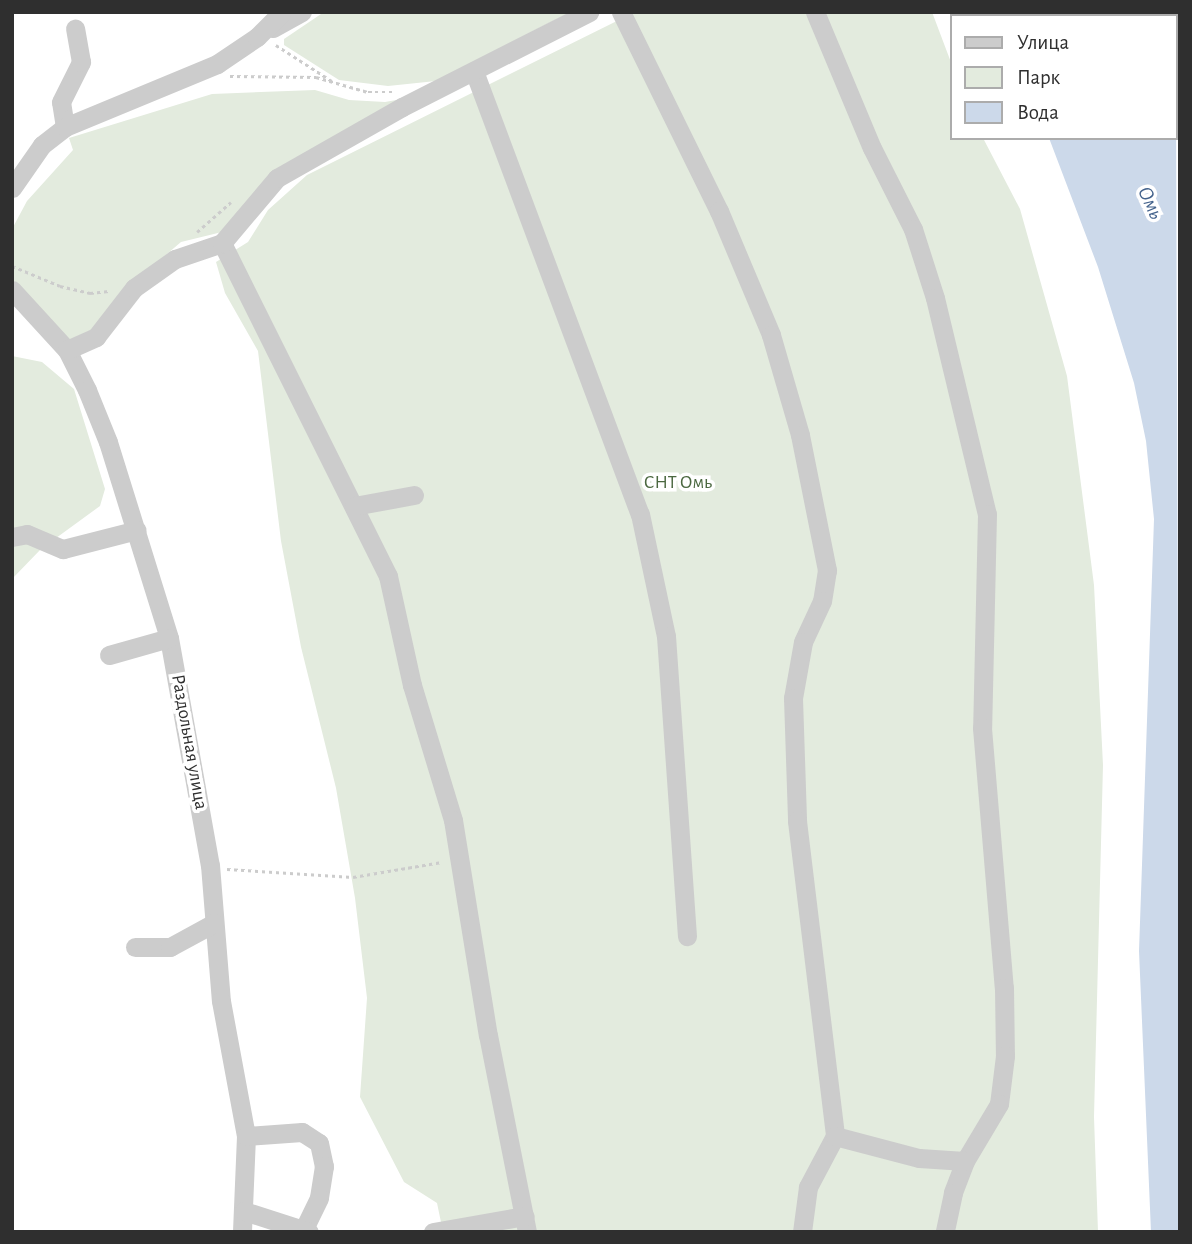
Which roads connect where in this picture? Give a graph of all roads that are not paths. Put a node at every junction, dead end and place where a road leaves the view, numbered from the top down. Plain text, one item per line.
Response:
1 (282, 12) edge
2 (302, 12) edge
3 (589, 12) edge
4 (621, 12) edge
5 (815, 12) edge
6 (75, 29) dead end
7 (257, 37) junction
8 (474, 71) junction
9 (65, 127) junction
10 (12, 188) edge
11 (222, 243) junction
12 (12, 290) edge
13 (67, 350) junction
14 (414, 495) dead end
15 (354, 506) junction
16 (137, 530) junction
17 (12, 537) edge
18 (169, 638) junction
19 (109, 655) dead end
20 (214, 923) junction
21 (687, 936) dead end
22 (135, 947) dead end
23 (246, 1136) junction
24 (835, 1136) junction
25 (965, 1161) junction
26 (244, 1211) junction
27 (526, 1224) edge
28 (307, 1230) edge
29 (242, 1232) edge
30 (433, 1232) edge
31 (802, 1232) edge
32 (945, 1232) edge

1 - 7 street
2 - 7 street
3 - 8 street
4 - 24 street
5 - 25 street
6 - 9 street
7 - 9 street
8 - 11 street
8 - 21 street
9 - 10 street
11 - 13 street
11 - 15 street
12 - 13 street, Раздольная улица
13 - 16 street, Раздольная улица
14 - 15 street
15 - 27 street
16 - 17 street
16 - 18 street, Раздольная улица
18 - 19 street
18 - 20 street, Раздольная улица
20 - 22 street
20 - 23 street, Раздольная улица
23 - 26 street, Раздольная улица
23 - 28 street
24 - 25 street
24 - 31 street
25 - 32 street
26 - 28 street
26 - 29 street, Раздольная улица
27 - 30 street

